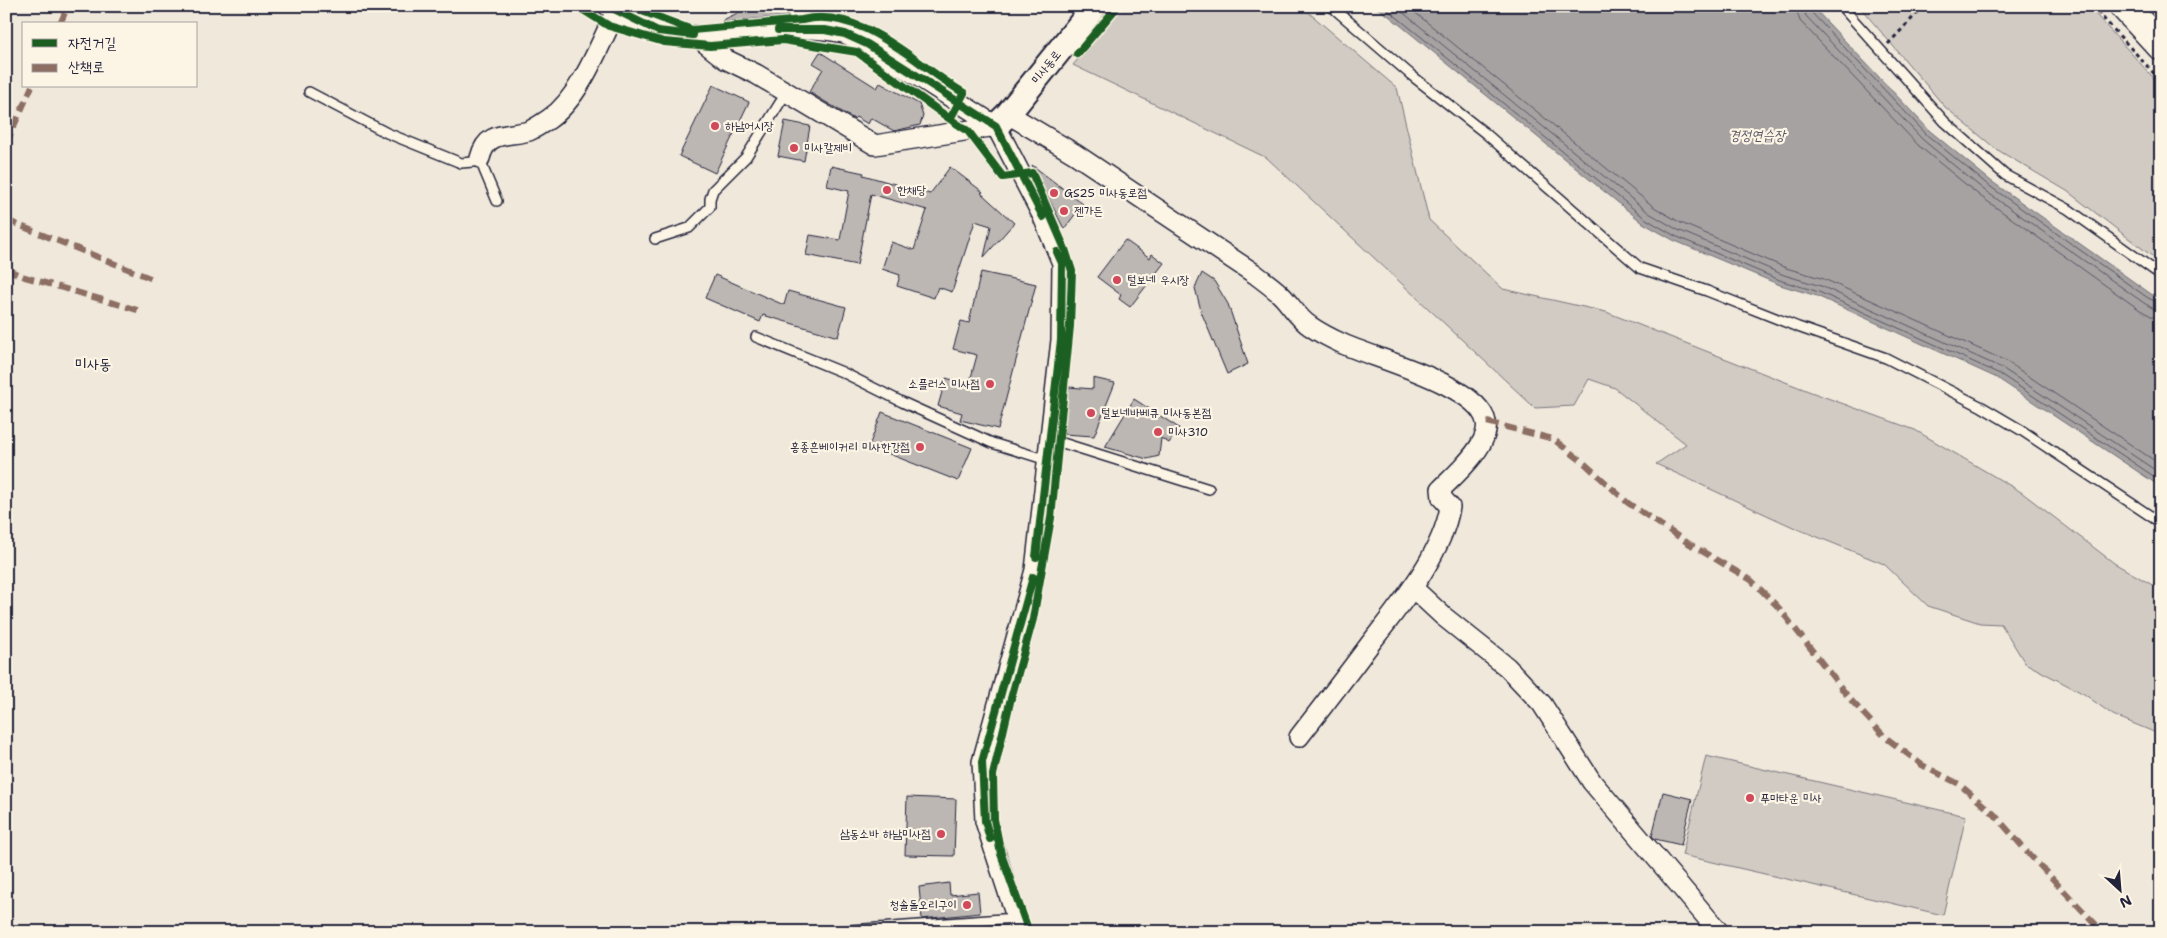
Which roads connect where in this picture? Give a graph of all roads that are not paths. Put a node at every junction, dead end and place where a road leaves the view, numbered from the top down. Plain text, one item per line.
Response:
1 (794, 6) edge
2 (1096, 6) edge
3 (1331, 6) edge
4 (1841, 6) edge
5 (2124, 6) edge
6 (2146, 6) edge
7 (612, 9) edge
8 (2161, 25) edge
9 (808, 29) junction
10 (696, 36) junction
11 (2161, 46) edge
12 (309, 92) dead end
13 (786, 92) junction
14 (1002, 120) junction
15 (480, 158) junction
16 (497, 201) dead end
17 (655, 239) dead end
18 (2161, 275) edge
19 (756, 337) dead end
20 (1050, 439) junction
21 (1048, 460) junction
22 (1209, 489) dead end
23 (2161, 523) edge
24 (1413, 588) junction
25 (1299, 737) dead end
26 (1018, 925) edge
27 (823, 932) edge
28 (1719, 932) edge

1 - 9 street
2 - 14 street, 미사동로
3 - 23 lane
4 - 18 lane
5 - 11 main road
6 - 8 main road
7 - 10 street
7 - 15 street
9 - 10 street
9 - 14 street
10 - 13 street
12 - 15 lane
13 - 14 street
13 - 17 lane
14 - 20 street
14 - 24 street
15 - 16 lane
19 - 21 lane
20 - 21 street
20 - 22 lane
21 - 26 street
24 - 25 street
24 - 28 street
26 - 27 lane

